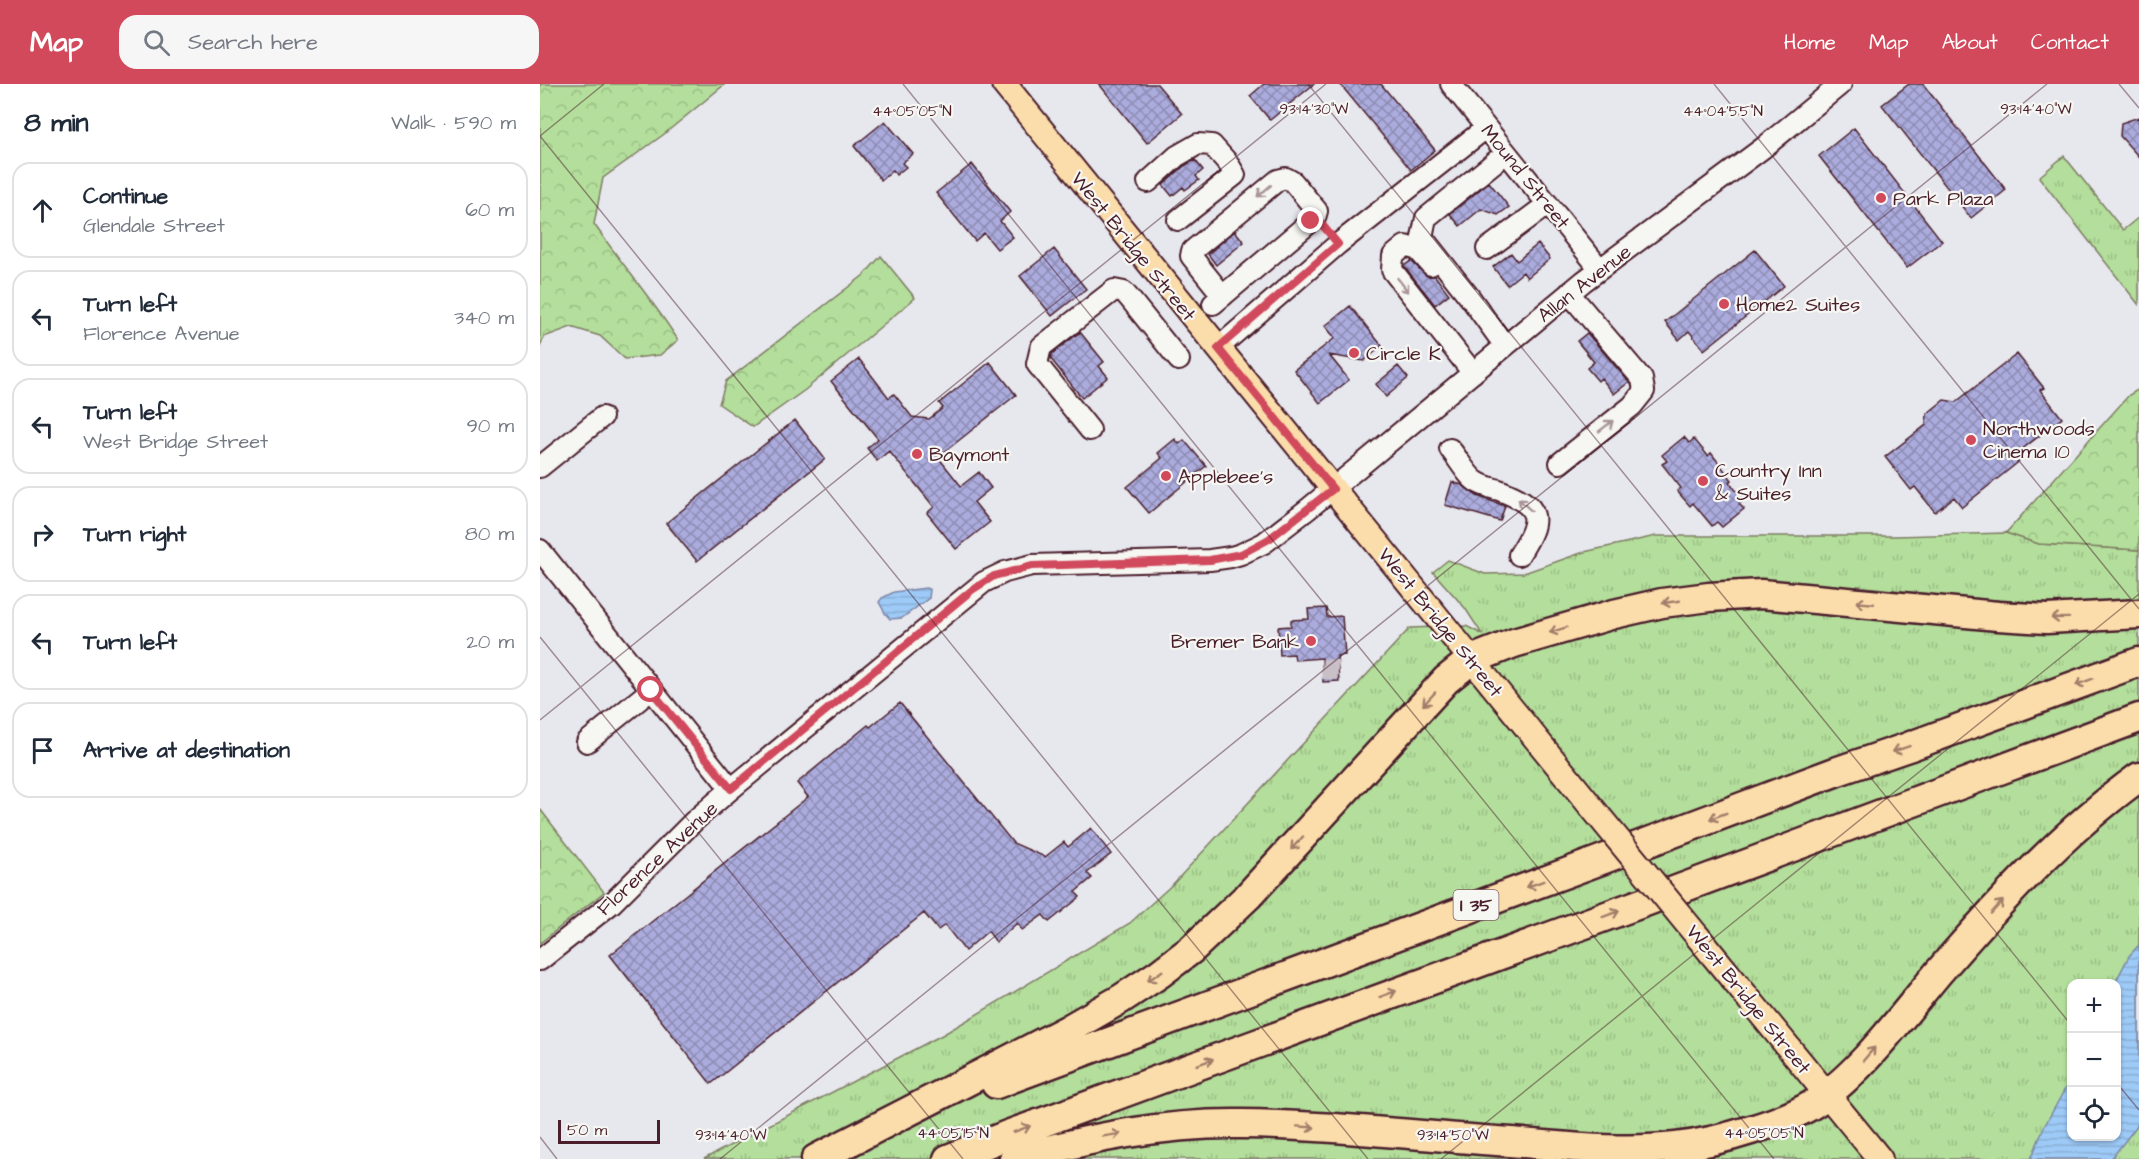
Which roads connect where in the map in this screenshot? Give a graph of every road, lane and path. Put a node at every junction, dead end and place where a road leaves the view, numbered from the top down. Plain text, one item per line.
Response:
1 (1004, 84) edge
2 (1451, 84) edge
3 (1841, 84) edge
4 (1486, 128) junction
5 (1506, 153) junction
6 (1148, 182) dead end
7 (1548, 204) junction
8 (1315, 218) junction
9 (1178, 220) dead end
10 (1338, 244) junction
11 (1487, 249) dead end
12 (1600, 269) junction
13 (1569, 293) junction
14 (1475, 304) junction
15 (1505, 346) junction
16 (1218, 348) junction
17 (1179, 360) dead end
18 (1473, 373) junction
19 (602, 417) dead end
20 (1090, 430) dead end
21 (1450, 449) dead end
22 (1560, 463) dead end
23 (540, 467) edge
24 (1333, 489) junction
25 (540, 550) edge
26 (1519, 555) dead end
27 (2139, 614) edge
28 (1471, 660) junction
29 (2139, 662) edge
30 (651, 690) junction
31 (2139, 718) edge
32 (587, 742) dead end
33 (2139, 777) edge
34 (731, 789) junction
35 (540, 960) edge
36 (1827, 1094) junction
37 (817, 1159) edge
38 (948, 1159) edge
39 (1014, 1159) edge
40 (1880, 1159) edge

1 - 16 main road, West Bridge Street
2 - 4 street, Mound Street
3 - 12 street, Allan Avenue
4 - 5 street, Mound Street
4 - 10 street
5 - 7 street, Mound Street
5 - 14 street
6 - 9 street
7 - 11 street
7 - 12 street, Mound Street
8 -> 8 street
8 - 10 street
10 - 16 street
12 - 13 street, Allan Avenue
13 - 15 street, Allan Avenue
22 -> 13 street
14 - 15 street
14 -> 18 street
15 - 18 street, Allan Avenue
16 - 24 main road, West Bridge Street
17 - 20 street
18 - 24 street, Allan Avenue
19 - 23 street
26 -> 21 street
24 - 28 main road, West Bridge Street
24 - 34 street, Florence Avenue
25 - 30 street
27 -> 28 highway
28 - 36 main road, West Bridge Street, bridge
28 -> 37 highway
29 -> 37 highway, I 35
30 - 32 street
30 - 34 street
38 -> 31 highway
36 -> 33 highway
34 - 35 street, Florence Avenue
39 -> 36 highway
36 - 40 main road, West Bridge Street

